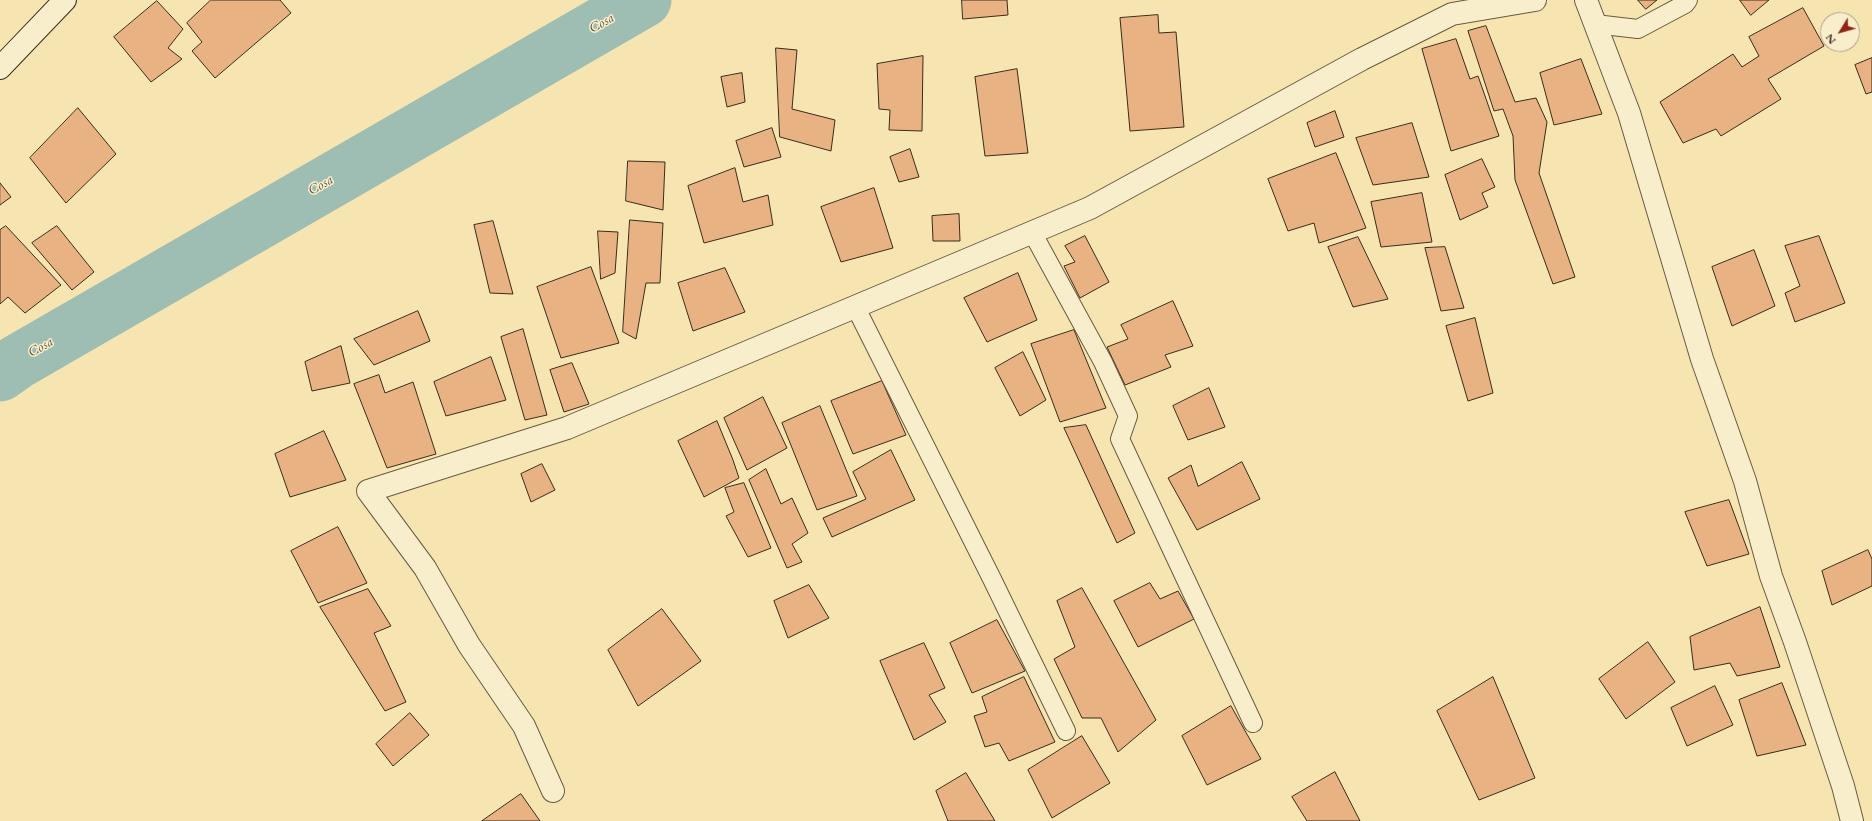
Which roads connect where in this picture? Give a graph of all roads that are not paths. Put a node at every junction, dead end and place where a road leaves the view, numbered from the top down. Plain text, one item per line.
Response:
1 (65, 0) edge
2 (1535, 0) edge
3 (1586, 0) edge
4 (1688, 0) edge
5 (1595, 24) junction
6 (0, 68) edge
7 (1032, 232) junction
8 (855, 306) junction
9 (1253, 723) dead end
10 (1066, 731) dead end
11 (553, 791) dead end
12 (1852, 821) edge

1 - 6 street
2 - 7 street
3 - 5 street
4 - 5 lane
5 - 12 street
7 - 8 street
7 - 9 lane
8 - 10 lane
8 - 11 street

